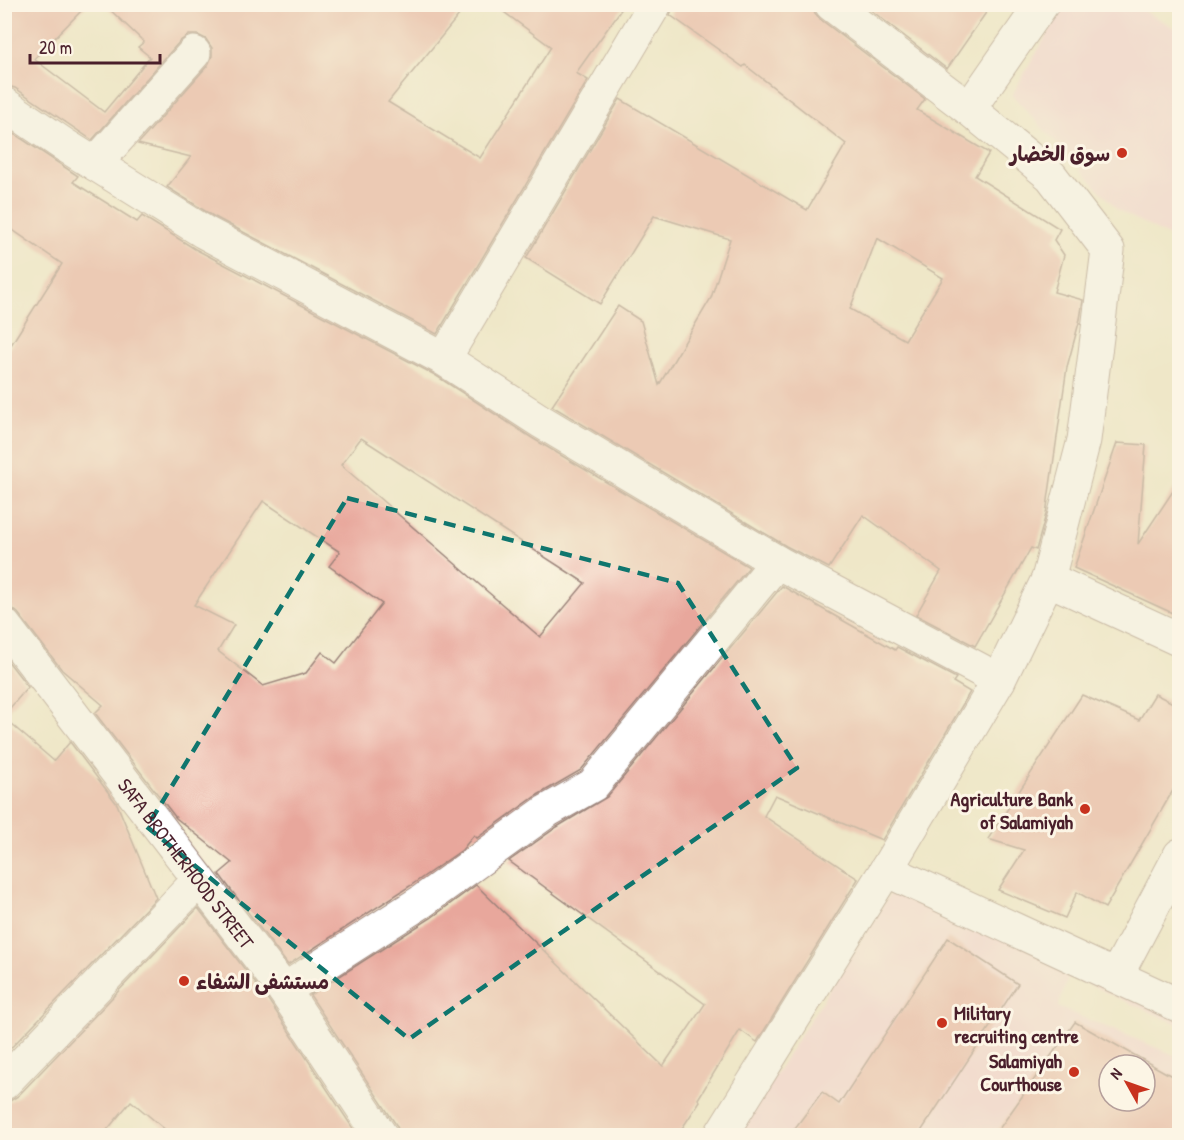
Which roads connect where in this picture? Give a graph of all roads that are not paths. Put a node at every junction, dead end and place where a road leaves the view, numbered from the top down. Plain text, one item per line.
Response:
1 (655, 4) edge
2 (831, 4) edge
3 (1042, 4) edge
4 (195, 53) dead end
5 (4, 104) edge
6 (969, 109) junction
7 (95, 164) junction
8 (444, 359) junction
9 (777, 562) junction
10 (1048, 579) junction
11 (4, 625) edge
12 (1179, 640) edge
13 (999, 680) junction
14 (1179, 855) edge
15 (886, 870) junction
16 (199, 879) junction
17 (1116, 976) junction
18 (284, 990) junction
19 (1179, 1006) edge
20 (4, 1083) edge
21 (381, 1136) edge
22 (720, 1136) edge

1 - 8 street
2 - 6 street
3 - 6 street
4 - 7 street
5 - 7 street
6 - 10 street
7 - 8 street
8 - 9 street
9 - 13 street
9 - 18 street
10 - 12 street
10 - 13 street
11 - 16 street, SAFA BROTHERHOOD STREET
13 - 15 street
14 - 17 street
15 - 17 street
15 - 22 street
16 - 18 street, SAFA BROTHERHOOD STREET
16 - 20 street
17 - 19 street
18 - 21 street, SAFA BROTHERHOOD STREET

